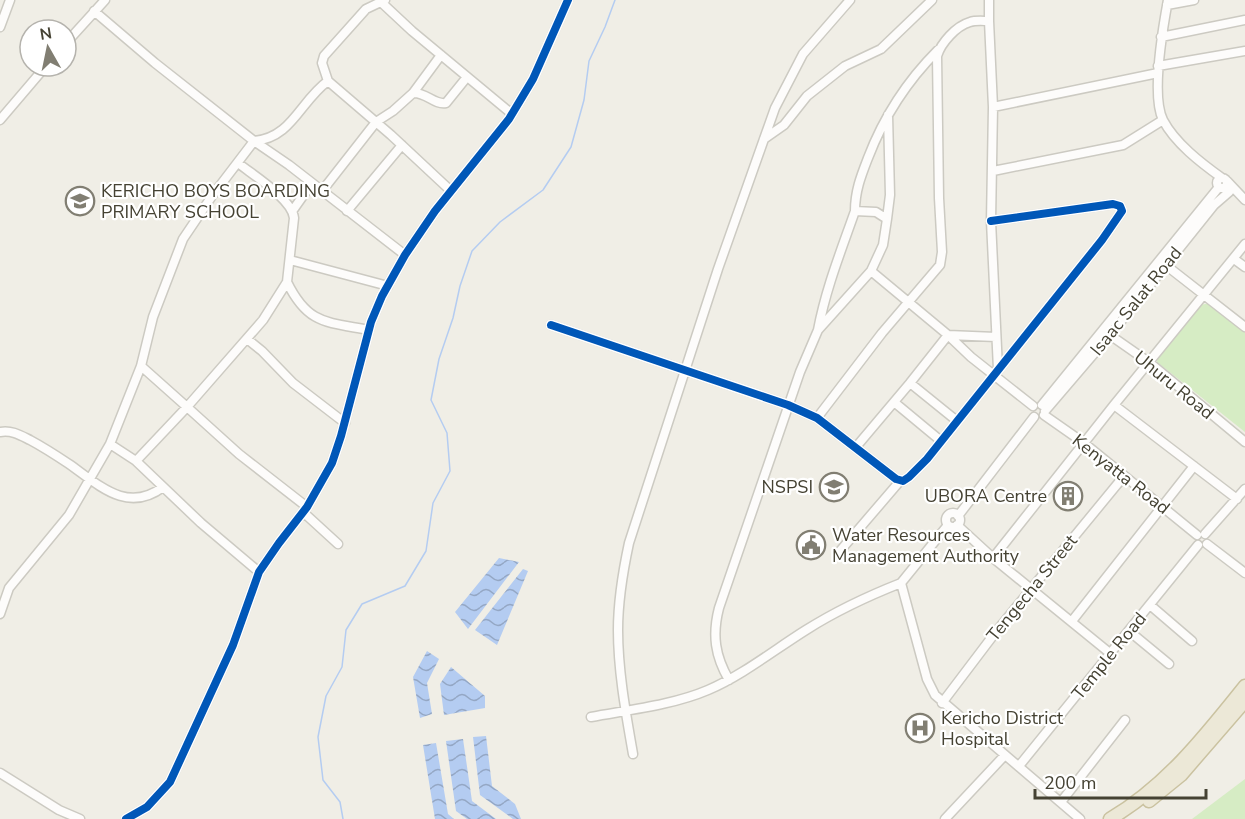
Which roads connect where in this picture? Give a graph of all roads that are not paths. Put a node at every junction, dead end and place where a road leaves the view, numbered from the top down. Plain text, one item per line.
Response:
1 (10, 0) edge
2 (105, 0) edge
3 (568, 0) edge
4 (850, 0) edge
5 (932, 0) edge
6 (991, 0) edge
7 (1194, 0) edge
8 (384, 1) edge
9 (1167, 3) edge
10 (94, 11) junction
11 (1245, 20) edge
12 (989, 21) junction
13 (0, 27) edge
14 (78, 29) edge
15 (1161, 37) junction
16 (939, 49) junction
17 (1245, 51) edge
18 (441, 55) junction
19 (1158, 70) junction
20 (467, 77) junction
21 (36, 78) edge
22 (328, 81) junction
23 (413, 93) junction
24 (993, 107) junction
25 (512, 114) junction
26 (888, 114) junction
27 (0, 120) edge
28 (1163, 120) junction
29 (376, 122) junction
30 (763, 139) junction
31 (254, 141) junction
32 (402, 145) junction
33 (238, 163) junction
34 (993, 171) junction
35 (312, 183) junction
36 (1224, 186) junction
37 (322, 191) junction
38 (451, 191) junction
39 (1245, 200) edge
40 (293, 210) junction
41 (347, 211) junction
42 (855, 211) junction
43 (887, 219) junction
44 (991, 221) junction
45 (1245, 244) edge
46 (405, 255) junction
47 (1162, 255) junction
48 (1234, 259) junction
49 (290, 260) junction
50 (1155, 263) junction
51 (1168, 267) junction
52 (1245, 267) edge
53 (871, 271) junction
54 (287, 282) junction
55 (388, 286) junction
56 (1205, 296) junction
57 (909, 302) junction
58 (551, 325) dead end
59 (1245, 327) edge
60 (369, 330) junction
61 (818, 330) junction
62 (1101, 330) junction
63 (948, 335) junction
64 (1110, 335) junction
65 (996, 337) junction
66 (247, 339) junction
67 (1150, 363) junction
68 (141, 366) junction
69 (686, 370) junction
70 (995, 372) junction
71 (910, 383) junction
72 (894, 402) junction
73 (788, 405) junction
74 (1114, 405) junction
75 (188, 407) junction
76 (1039, 411) junction
77 (817, 418) junction
78 (957, 421) junction
79 (345, 423) junction
80 (0, 432) edge
81 (941, 441) junction
82 (1245, 442) edge
83 (1084, 443) junction
84 (110, 444) junction
85 (856, 447) junction
86 (136, 461) junction
87 (1194, 466) junction
88 (1124, 476) junction
89 (88, 479) junction
90 (900, 481) junction
91 (163, 487) junction
92 (1245, 489) edge
93 (1237, 500) junction
94 (1162, 505) junction
95 (305, 509) junction
96 (954, 522) junction
97 (1201, 535) junction
98 (338, 544) dead end
99 (1202, 545) junction
100 (840, 551) dead end
101 (993, 558) junction
102 (259, 572) junction
103 (1245, 573) edge
104 (901, 583) junction
105 (1032, 589) junction
106 (1150, 605) junction
107 (0, 614) edge
108 (1072, 621) junction
109 (1130, 631) junction
110 (1192, 641) dead end
111 (1111, 654) junction
112 (1169, 664) dead end
113 (729, 680) junction
114 (1245, 686) edge
115 (1245, 701) edge
116 (942, 703) junction
117 (626, 710) junction
118 (591, 717) dead end
119 (1125, 720) dead end
120 (633, 754) dead end
121 (1005, 755) junction
122 (1019, 766) junction
123 (0, 773) edge
124 (1060, 802) junction
125 (80, 819) edge
126 (126, 819) edge
127 (945, 819) edge
128 (1080, 819) edge
129 (1110, 819) edge
130 (1124, 819) edge

1 - 13 street
2 - 10 street
3 - 25 street
4 - 30 street
5 - 30 street
6 - 12 street
7 - 9 street
8 - 18 street
8 - 22 street
9 - 15 street
10 - 14 street
10 - 31 street
11 - 15 street
12 - 16 street
12 - 24 street
15 - 19 street
16 - 26 street
16 - 57 street
17 - 19 street
18 - 20 street
18 - 23 street
19 - 24 street
19 - 28 street
20 - 23 street
20 - 25 street
21 - 27 street
22 - 29 street
22 - 31 street
23 - 29 street
24 - 34 street
25 - 38 street
26 - 42 street
26 - 43 street
28 - 34 street
28 - 36 street
29 - 32 street
29 - 37 street
30 - 69 street
31 - 33 street
31 - 35 street
32 - 38 street
32 - 41 street
33 - 40 street
33 - 68 street
34 - 44 street
35 - 37 street
35 - 40 street
36 - 39 street
36 - 47 street
36 - 51 street, Isaac Salat Road
37 - 41 street
38 - 46 street
40 - 49 street
41 - 46 street
42 - 43 street
42 - 61 street
43 - 53 street
44 - 65 street
44 - 70 street
45 - 48 street
46 - 55 street
47 - 50 street
47 - 51 street
48 - 52 street
48 - 56 street
49 - 54 street
49 - 55 street
50 - 51 street
50 - 62 street
51 - 56 street
51 - 64 street, Isaac Salat Road
53 - 57 street, Kenyatta Road
53 - 61 street
54 - 60 street
54 - 66 street
55 - 60 street
56 - 59 street
56 - 67 street
57 - 63 street, Kenyatta Road
57 - 77 street
58 - 69 street
60 - 79 street
61 - 73 street
62 - 64 street, Uhuru Road
62 - 76 street
63 - 65 street
63 - 70 street, Kenyatta Road
63 - 71 street
64 - 67 street, Uhuru Road
64 - 76 street, Isaac Salat Road
65 - 70 street
66 - 75 street
66 - 79 street
67 - 74 street
67 - 82 street, Uhuru Road
68 - 75 street
68 - 84 street
69 - 73 street
69 - 117 street
70 - 76 street, Kenyatta Road
70 - 78 street
71 - 72 street
71 - 78 street
72 - 81 street
72 - 85 street
73 - 77 street
73 - 113 street
74 - 83 street
74 - 87 street
75 - 86 street
75 - 95 street
76 - 83 street, Kenyatta Road
76 - 96 street, Isaac Salat Road
77 - 85 street
78 - 81 street
79 - 95 street
80 - 89 street
81 - 90 street
83 - 88 street, Kenyatta Road
83 - 101 street
84 - 86 street
84 - 89 street
85 - 90 street
86 - 91 street
87 - 93 street
87 - 94 street
88 - 94 street, Kenyatta Road
88 - 105 street, Tengecha Street
89 - 91 street
89 - 107 street
90 - 100 street
91 - 102 street
92 - 93 street
93 - 97 street
94 - 97 street, Kenyatta Road
94 - 108 street
95 - 98 street
95 - 102 street
96 - 101 street
96 - 104 street, Isaac Salat Road
97 - 99 street
99 - 103 street
99 - 106 street, Temple Road
101 - 105 street
102 - 126 street
104 - 113 street
104 - 116 street
105 - 108 street
105 - 116 street, Tengecha Street
106 - 109 street, Temple Road
106 - 110 street
108 - 111 street
109 - 111 street, Temple Road
109 - 112 street
111 - 122 street, Temple Road
113 - 117 street
114 - 129 highway
115 - 130 highway
116 - 121 street
117 - 118 street
117 - 120 street
119 - 124 street
121 - 122 street
121 - 127 street
122 - 124 street
123 - 125 street
124 - 128 street

